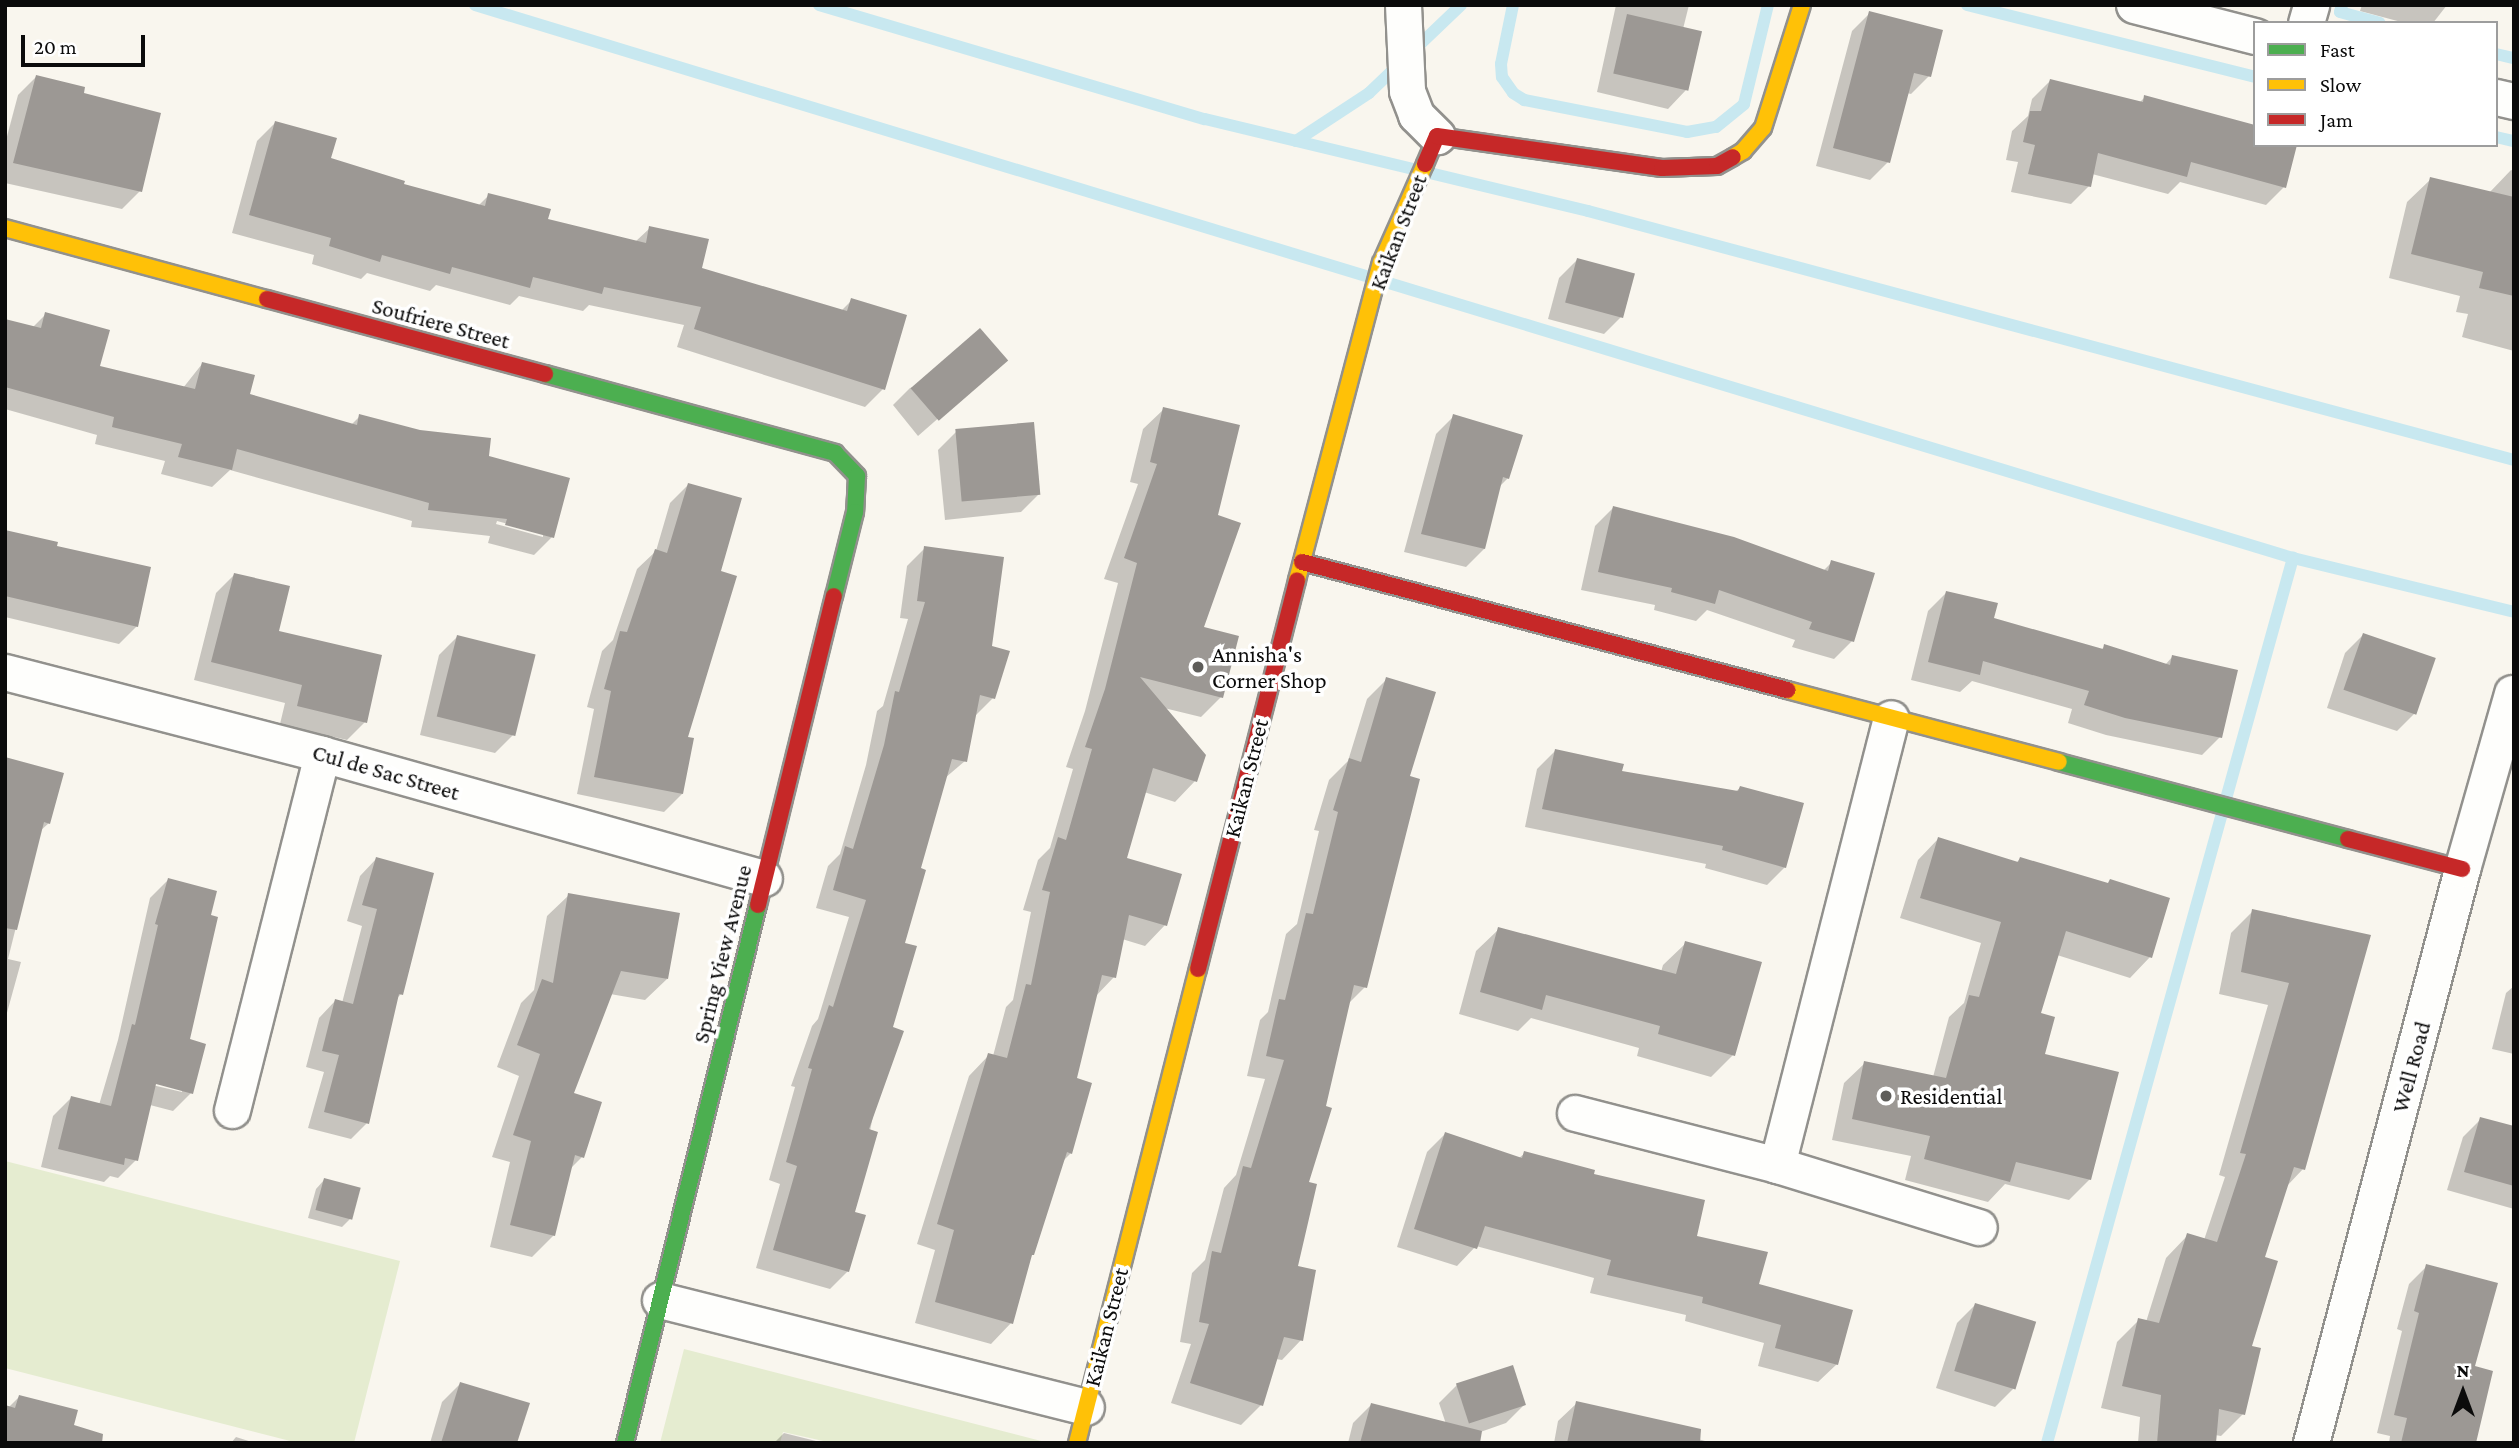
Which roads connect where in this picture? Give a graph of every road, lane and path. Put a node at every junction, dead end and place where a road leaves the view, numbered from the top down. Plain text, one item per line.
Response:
1 (1802, 5) edge
2 (2134, 5) edge
3 (1403, 19) edge
4 (2253, 35) edge
5 (1437, 136) junction
6 (5, 228) edge
7 (857, 476) joint
8 (1302, 562) junction
9 (5, 672) edge
10 (2512, 693) edge
11 (1891, 718) junction
12 (323, 754) junction
13 (2462, 869) junction
14 (764, 878) junction
15 (232, 1110) dead end
16 (1575, 1113) dead end
17 (1777, 1164) junction
18 (1979, 1227) dead end
19 (660, 1300) junction
20 (1086, 1407) junction
21 (625, 1443) edge
22 (1077, 1443) edge
23 (2311, 1443) edge

1 - 5 street
2 - 4 street
3 - 5 street
5 - 8 street, Kaikan Street
6 - 7 street, Soufriere Street
7 - 14 street, Spring View Avenue
8 - 11 street
8 - 20 street, Kaikan Street
9 - 12 street, Cul de Sac Street
10 - 13 street, Well Road
11 - 13 street
11 - 17 street
12 - 14 street, Cul de Sac Street
12 - 15 street
13 - 23 street, Well Road
14 - 19 street, Spring View Avenue
16 - 17 street
17 - 18 street
19 - 20 street
19 - 21 street, Spring View Avenue
20 - 22 street, Kaikan Street

